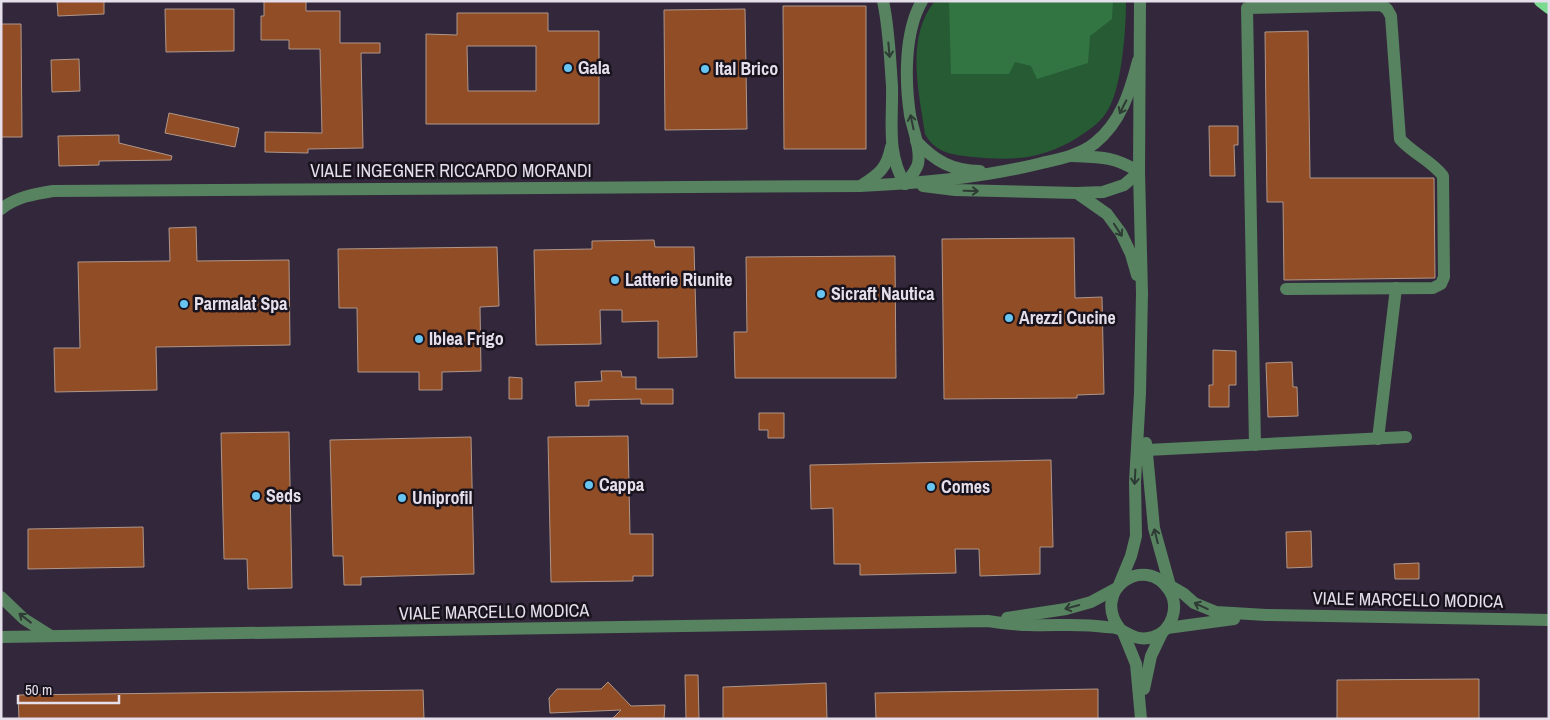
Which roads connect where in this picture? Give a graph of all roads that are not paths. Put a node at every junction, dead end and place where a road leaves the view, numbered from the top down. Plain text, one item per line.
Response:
1 (884, 1) edge
2 (922, 1) edge
3 (1140, 1) edge
4 (1540, 1) edge
5 (1549, 8) edge
6 (1138, 61) junction
7 (916, 141) junction
8 (892, 145) junction
9 (1070, 156) junction
10 (1008, 171) junction
11 (1139, 172) junction
12 (905, 184) junction
13 (860, 186) junction
14 (1077, 192) junction
15 (1, 209) edge
16 (1396, 288) junction
17 (1286, 289) dead end
18 (1142, 293) junction
19 (1140, 393) junction
20 (1406, 437) dead end
21 (1378, 439) junction
22 (1255, 445) junction
23 (1147, 450) junction
24 (1166, 566) junction
25 (1168, 585) junction
26 (1118, 586) junction
27 (1, 597) edge
28 (1179, 597) junction
29 (1266, 615) junction
30 (1549, 620) edge
31 (988, 621) junction
32 (1164, 630) junction
33 (1121, 631) junction
34 (51, 636) junction
35 (1, 637) edge
36 (1141, 713) edge

1 -> 8 street
7 -> 2 street
3 - 6 street
4 - 5 main road
6 -> 9 street
6 - 11 street
7 - 10 street
7 - 12 street
8 - 12 street
8 - 13 street
9 - 10 street
9 - 11 street
10 - 12 street
11 - 14 street
11 - 18 street
12 - 13 street, VIALE INGEGNER RICCARDO MORANDI
12 -> 14 street
13 - 15 street, VIALE INGEGNER RICCARDO MORANDI
14 -> 18 street
16 - 17 street
16 - 21 street
16 - 22 street
18 - 19 street
19 - 23 street
19 -> 26 street
20 - 21 street
21 - 22 street
22 - 23 street
24 -> 23 street
24 - 25 street
24 - 28 street
25 - 26 street
25 - 28 street
26 -> 31 street
26 - 33 street
34 -> 27 street
29 -> 28 street
28 - 32 street
29 - 30 street, VIALE MARCELLO MODICA
29 - 32 street
31 - 33 street
31 - 34 street, VIALE MARCELLO MODICA
32 - 33 street
32 - 36 street
33 - 36 street
34 - 35 street, VIALE MARCELLO MODICA

